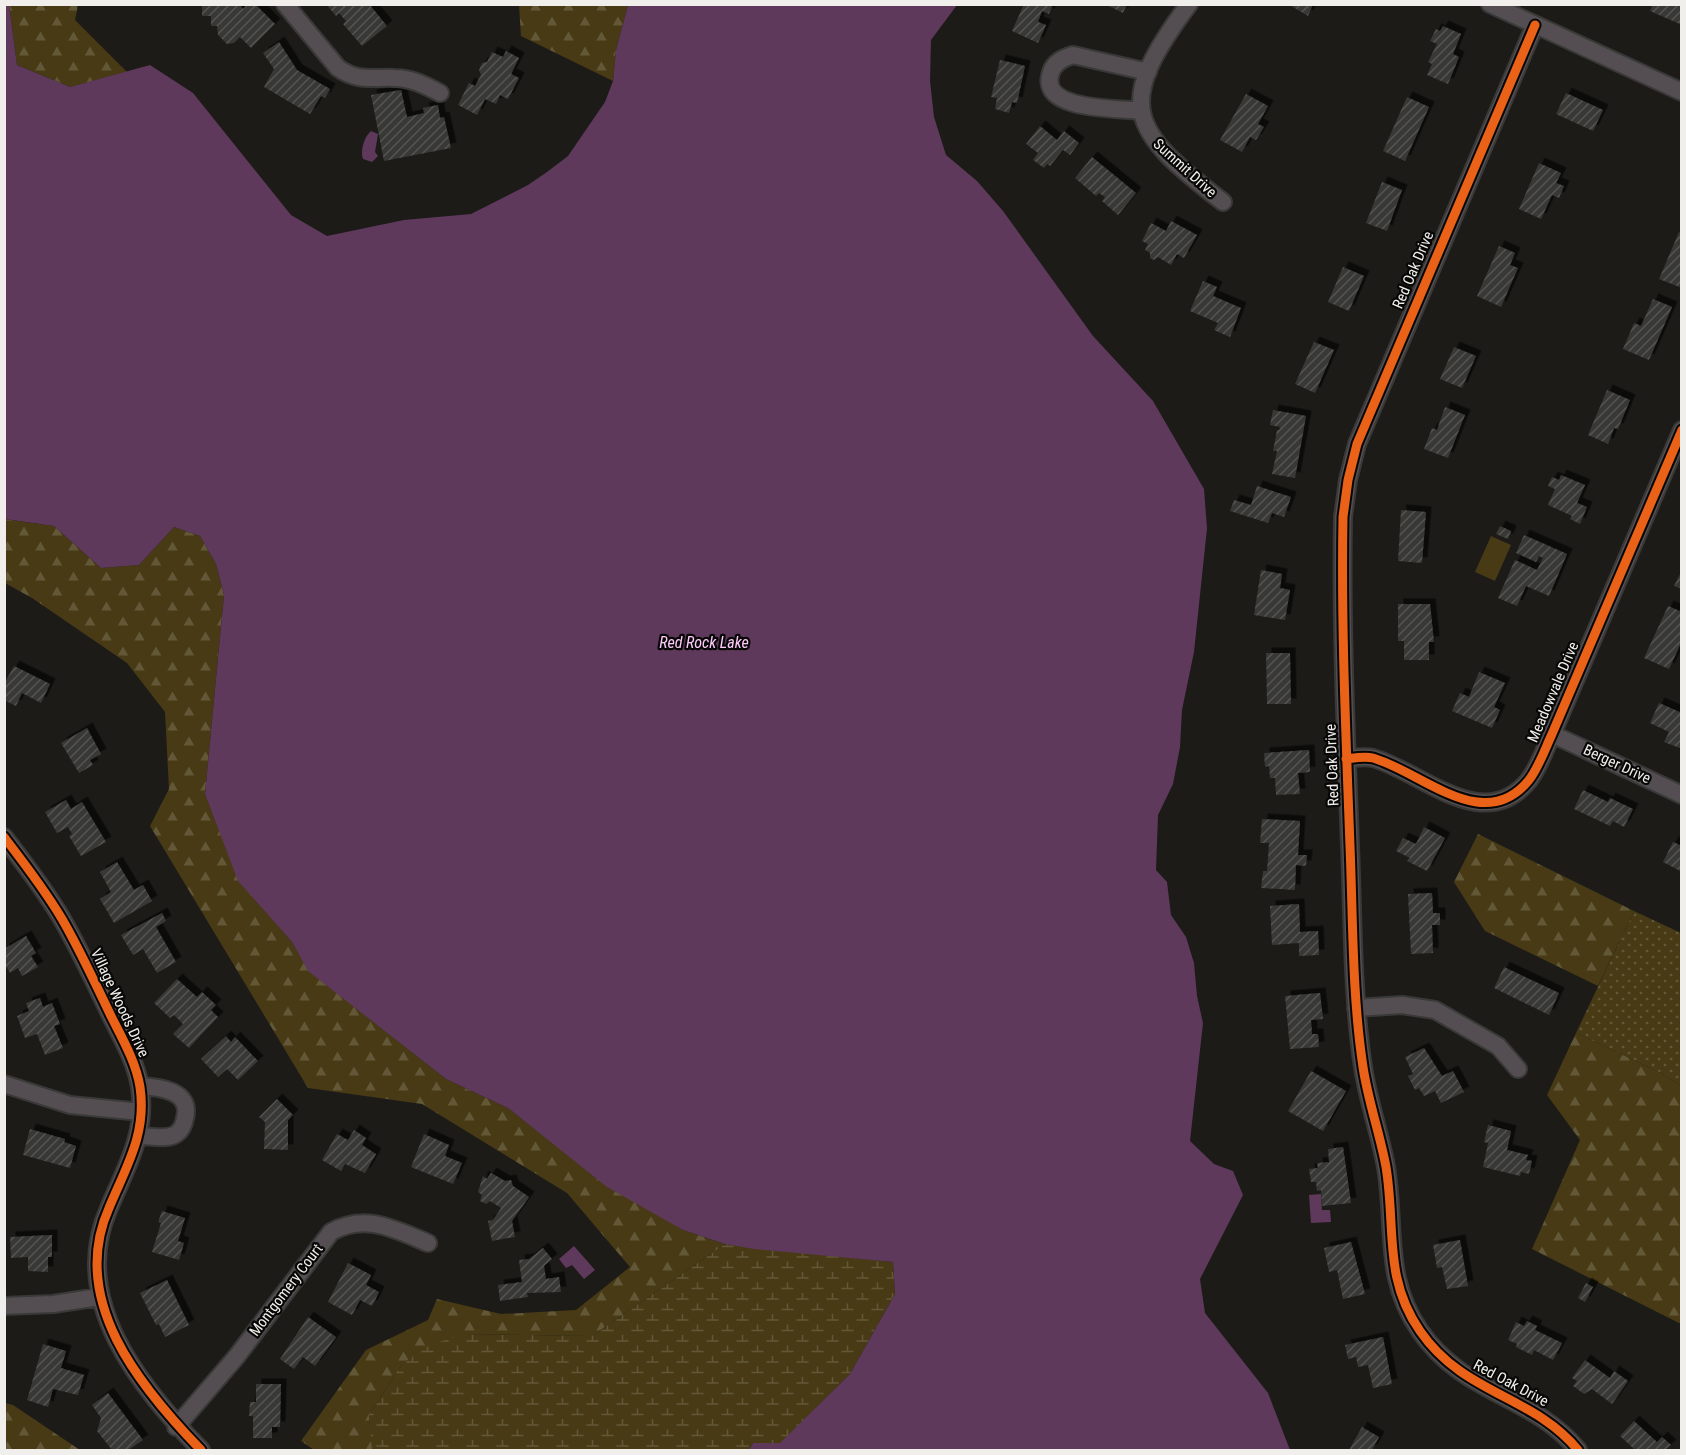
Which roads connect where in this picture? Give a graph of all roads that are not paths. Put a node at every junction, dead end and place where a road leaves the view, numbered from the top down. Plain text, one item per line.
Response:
1 (285, 4) edge
2 (1189, 4) edge
3 (1490, 4) edge
4 (1536, 25) junction
5 (1148, 72) junction
6 (1682, 92) edge
7 (440, 93) dead end
8 (1141, 111) junction
9 (1223, 202) dead end
10 (1682, 430) edge
11 (1552, 734) junction
12 (1346, 759) junction
13 (1682, 795) edge
14 (4, 837) edge
15 (1356, 1008) junction
16 (1518, 1069) dead end
17 (4, 1084) edge
18 (140, 1086) junction
19 (141, 1112) junction
20 (140, 1136) junction
21 (428, 1243) dead end
22 (99, 1297) junction
23 (4, 1306) edge
24 (176, 1427) junction
25 (201, 1450) edge
26 (1578, 1450) edge

1 - 7 street
2 - 5 street
3 - 4 street
4 - 6 street
4 - 12 street, Red Oak Drive
5 - 8 street
5 - 8 street
8 - 9 street, Summit Drive
10 - 11 street, Meadowvale Drive
11 - 12 street, Meadowvale Drive
11 - 13 street, Berger Drive
12 - 15 street, Red Oak Drive
14 - 18 street, Village Woods Drive
15 - 16 street
15 - 26 street, Red Oak Drive
17 - 19 street
18 - 19 street, Village Woods Drive
18 - 20 street
19 - 20 street, Village Woods Drive
20 - 22 street, Village Woods Drive
21 - 24 street, Montgomery Court
22 - 23 street
22 - 24 street, Village Woods Drive
24 - 25 street, Village Woods Drive

